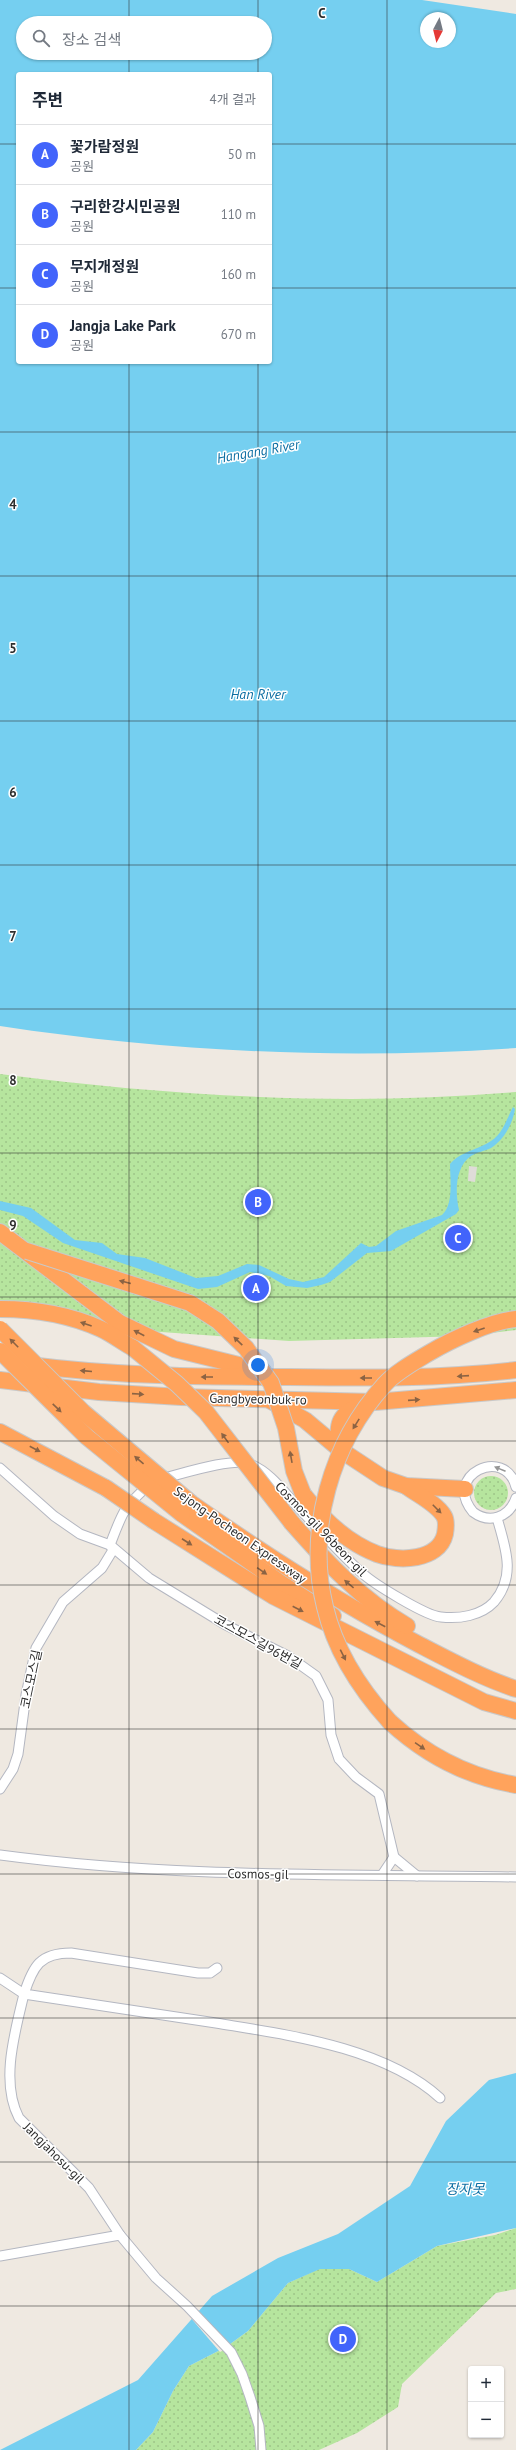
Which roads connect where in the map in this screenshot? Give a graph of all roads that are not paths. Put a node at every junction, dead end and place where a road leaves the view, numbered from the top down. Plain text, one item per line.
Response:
1 (0, 1232) edge
2 (27, 1251) junction
3 (0, 1309) edge
4 (516, 1319) edge
5 (0, 1329) edge
6 (0, 1351) edge
7 (0, 1361) edge
8 (516, 1370) edge
9 (288, 1377) junction
10 (0, 1380) edge
11 (516, 1390) edge
12 (267, 1400) junction
13 (375, 1402) junction
14 (0, 1432) edge
15 (342, 1451) junction
16 (0, 1468) edge
17 (406, 1486) junction
18 (516, 1487) edge
19 (464, 1489) junction
20 (516, 1498) edge
21 (186, 1509) junction
22 (497, 1518) junction
23 (110, 1545) junction
24 (516, 1680) edge
25 (516, 1690) edge
26 (516, 1705) edge
27 (516, 1711) edge
28 (516, 1784) edge
29 (0, 1789) edge
30 (0, 1855) edge
31 (394, 1857) junction
32 (382, 1875) junction
33 (416, 1876) junction
34 (516, 1877) edge
35 (217, 1968) dead end
36 (0, 1978) edge
37 (24, 1994) junction
38 (440, 2098) dead end
39 (120, 2235) junction
40 (0, 2256) edge
41 (261, 2450) edge

1 - 2 highway
9 -> 2 highway
17 -> 2 highway, bridge
24 -> 3 highway, bridge
4 -> 28 highway, bridge
21 -> 5 highway, Sejong-Pocheon Expressway, bridge
6 -> 21 highway, Sejong-Pocheon Expressway, bridge
9 -> 7 highway, Gangbyeonbuk-ro
8 -> 9 highway, Gangbyeonbuk-ro
10 -> 12 highway, Gangbyeonbuk-ro
13 -> 11 highway, Gangbyeonbuk-ro
12 - 13 highway, Gangbyeonbuk-ro
12 - 15 highway
13 - 15 highway
14 -> 27 highway, bridge
15 - 17 highway
16 - 23 street
17 - 19 highway
18 -> 19 street
19 - 22 street
20 - 22 street
25 -> 21 highway, Sejong-Pocheon Expressway
21 -> 26 highway, Sejong-Pocheon Expressway
22 - 23 street, Cosmos-gil 96beon-gil
23 - 29 street, 코스모스길
23 - 31 street, 코스모스길96번길
30 - 32 street, Cosmos-gil
31 - 32 street
31 - 33 street
32 - 33 street, Cosmos-gil
33 - 34 street, Cosmos-gil
35 - 37 street, Jangjahosu-gil
36 - 37 street
37 - 38 street
37 - 39 street, Jangjahosu-gil
39 - 40 street
39 - 41 street, Jangjahosu-gil

